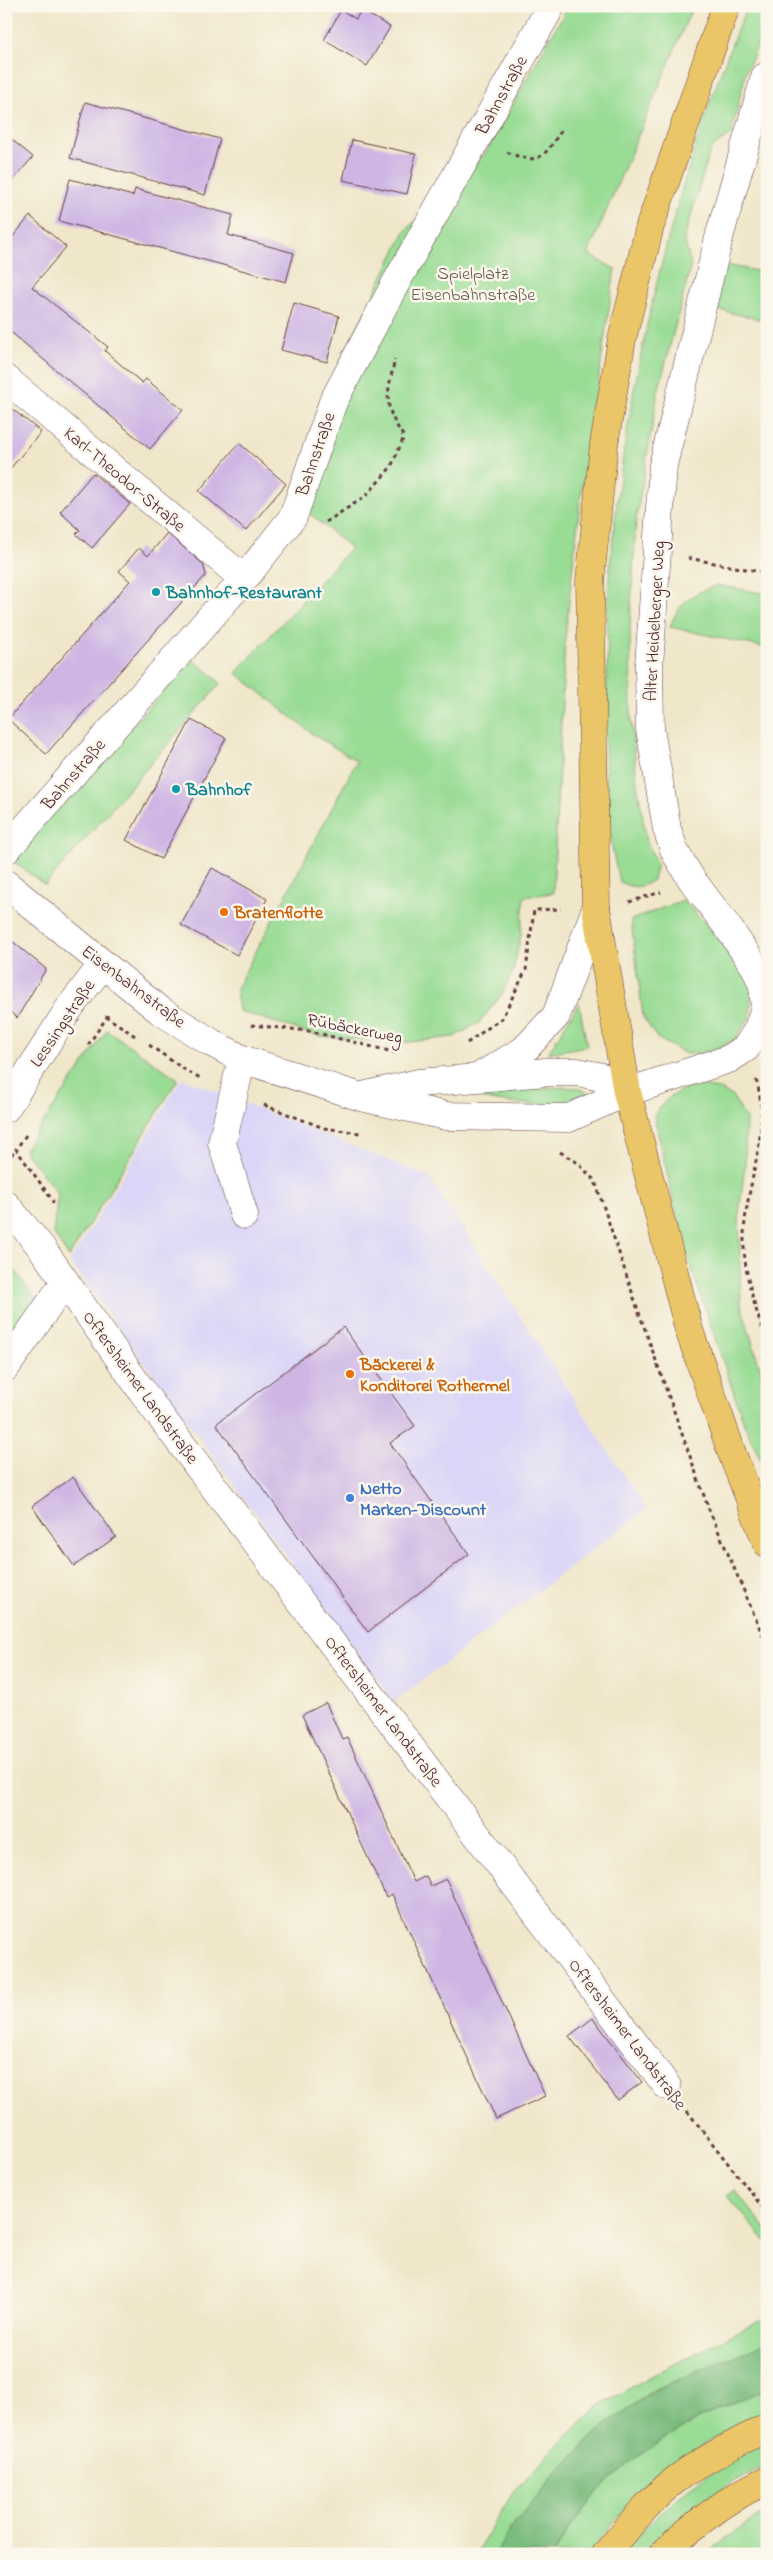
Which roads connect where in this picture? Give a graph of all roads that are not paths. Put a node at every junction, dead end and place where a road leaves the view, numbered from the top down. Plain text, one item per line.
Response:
1 (551, 6) edge
2 (726, 6) edge
3 (765, 77) dead end
4 (6, 379) edge
5 (244, 579) junction
6 (6, 850) edge
7 (6, 884) edge
8 (596, 908) junction
9 (102, 964) junction
10 (242, 1059) junction
11 (475, 1079) junction
12 (627, 1092) junction
13 (361, 1097) junction
14 (6, 1108) edge
15 (6, 1205) edge
16 (244, 1215) dead end
17 (66, 1282) junction
18 (6, 1367) edge
19 (767, 1543) edge
20 (667, 2086) road end
21 (767, 2428) edge
22 (767, 2480) edge
23 (606, 2554) edge
24 (663, 2554) edge

1 - 5 street, Bahnstraße
2 - 8 main road
3 - 12 street, Alter Heidelberger Weg
4 - 5 street, Karl-Theodor-Straße
5 - 6 street, Bahnstraße
7 - 9 street, Eisenbahnstraße
8 - 11 street
8 - 12 main road
9 - 10 street, Eisenbahnstraße
9 - 14 street, Lessingstraße
10 - 13 street, Eisenbahnstraße
10 - 16 street
11 - 12 street
11 - 13 street
12 - 13 street, Alter Heidelberger Weg
12 - 19 main road
15 - 17 street, Oftersheimer Landstraße
17 - 18 street
17 - 20 street, Oftersheimer Landstraße
21 - 23 main road
22 - 24 main road

